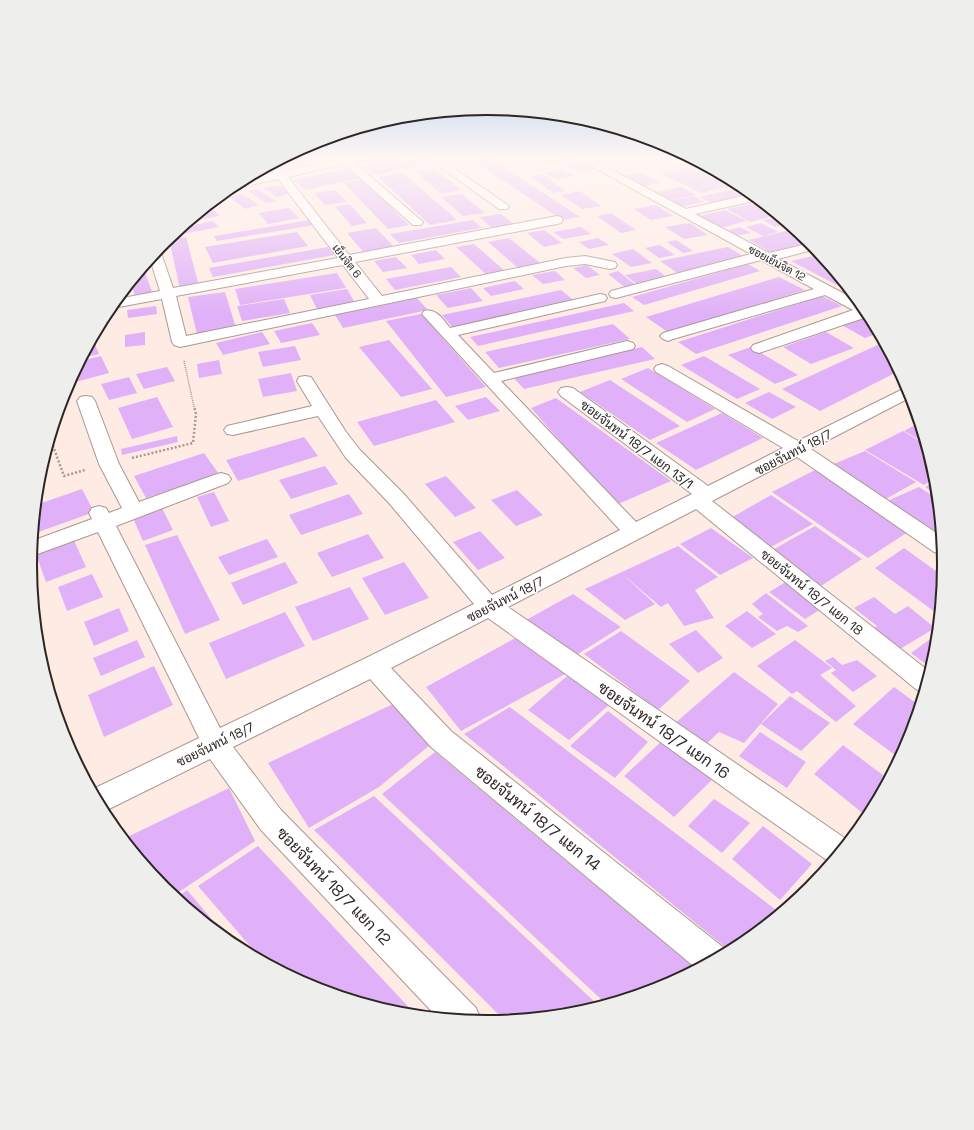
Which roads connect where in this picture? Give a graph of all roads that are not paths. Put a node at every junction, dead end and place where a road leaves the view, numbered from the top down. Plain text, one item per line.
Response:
1 (307, 210) edge
2 (402, 210) edge
3 (679, 210) edge
4 (699, 210) edge
5 (685, 213) junction
6 (557, 220) dead end
7 (417, 222) dead end
8 (806, 248) edge
9 (766, 256) junction
10 (156, 260) edge
11 (347, 260) junction
12 (610, 265) dead end
13 (827, 290) junction
14 (168, 294) junction
15 (616, 294) dead end
16 (600, 298) dead end
17 (378, 301) junction
18 (122, 302) edge
19 (854, 305) edge
20 (430, 314) dead end
21 (860, 314) edge
22 (447, 333) junction
23 (668, 336) dead end
24 (627, 346) dead end
25 (759, 348) dead end
26 (662, 369) dead end
27 (490, 379) junction
28 (305, 381) dead end
29 (567, 392) dead end
30 (904, 396) edge
31 (86, 400) dead end
32 (323, 409) junction
33 (233, 430) dead end
34 (798, 449) junction
35 (221, 479) dead end
36 (703, 498) junction
37 (134, 511) junction
38 (101, 518) junction
39 (634, 533) junction
40 (936, 544) edge
41 (38, 546) edge
42 (490, 607) junction
43 (373, 666) junction
44 (922, 681) edge
45 (214, 744) junction
46 (102, 798) edge
47 (836, 849) edge
48 (708, 957) edge
49 (458, 1014) edge

1 - 11 street, เย็นจิต 6
2 - 7 street
3 - 5 street, ซอยเย็นจิต 12
4 - 5 street
5 - 9 street, ซอยเย็นจิต 12
6 - 11 street
8 - 9 street
9 - 13 street, ซอยเย็นจิต 12
9 - 15 street
10 - 14 street
11 - 14 street
11 - 17 street, เย็นจิต 6
12 - 17 street
13 - 19 street, ซอยเย็นจิต 12
13 - 23 street
14 - 17 street
14 - 18 street
16 - 22 street
20 - 22 street
21 - 25 street
22 - 27 street
24 - 27 street
26 - 34 street
27 - 39 street
28 - 32 street, ซอยจันทน์ 18/7 แยก 16
29 - 36 street, ซอยจันทน์ 18/7 แยก 13/1
30 - 34 street, ซอยจันทน์ 18/7
31 - 37 street
32 - 33 street
32 - 42 street, ซอยจันทน์ 18/7 แยก 16
34 - 36 street, ซอยจันทน์ 18/7
34 - 40 street
35 - 37 street
36 - 39 street, ซอยจันทน์ 18/7
36 - 44 street, ซอยจันทน์ 18/7 แยก 18
37 - 38 street
38 - 41 street
38 - 45 street, ซอยจันทน์ 18/7 แยก 12
39 - 42 street, ซอยจันทน์ 18/7
42 - 43 street, ซอยจันทน์ 18/7
42 - 47 street, ซอยจันทน์ 18/7 แยก 16
43 - 45 street, ซอยจันทน์ 18/7
43 - 48 street, ซอยจันทน์ 18/7 แยก 14
45 - 46 street, ซอยจันทน์ 18/7
45 - 49 street, ซอยจันทน์ 18/7 แยก 12

